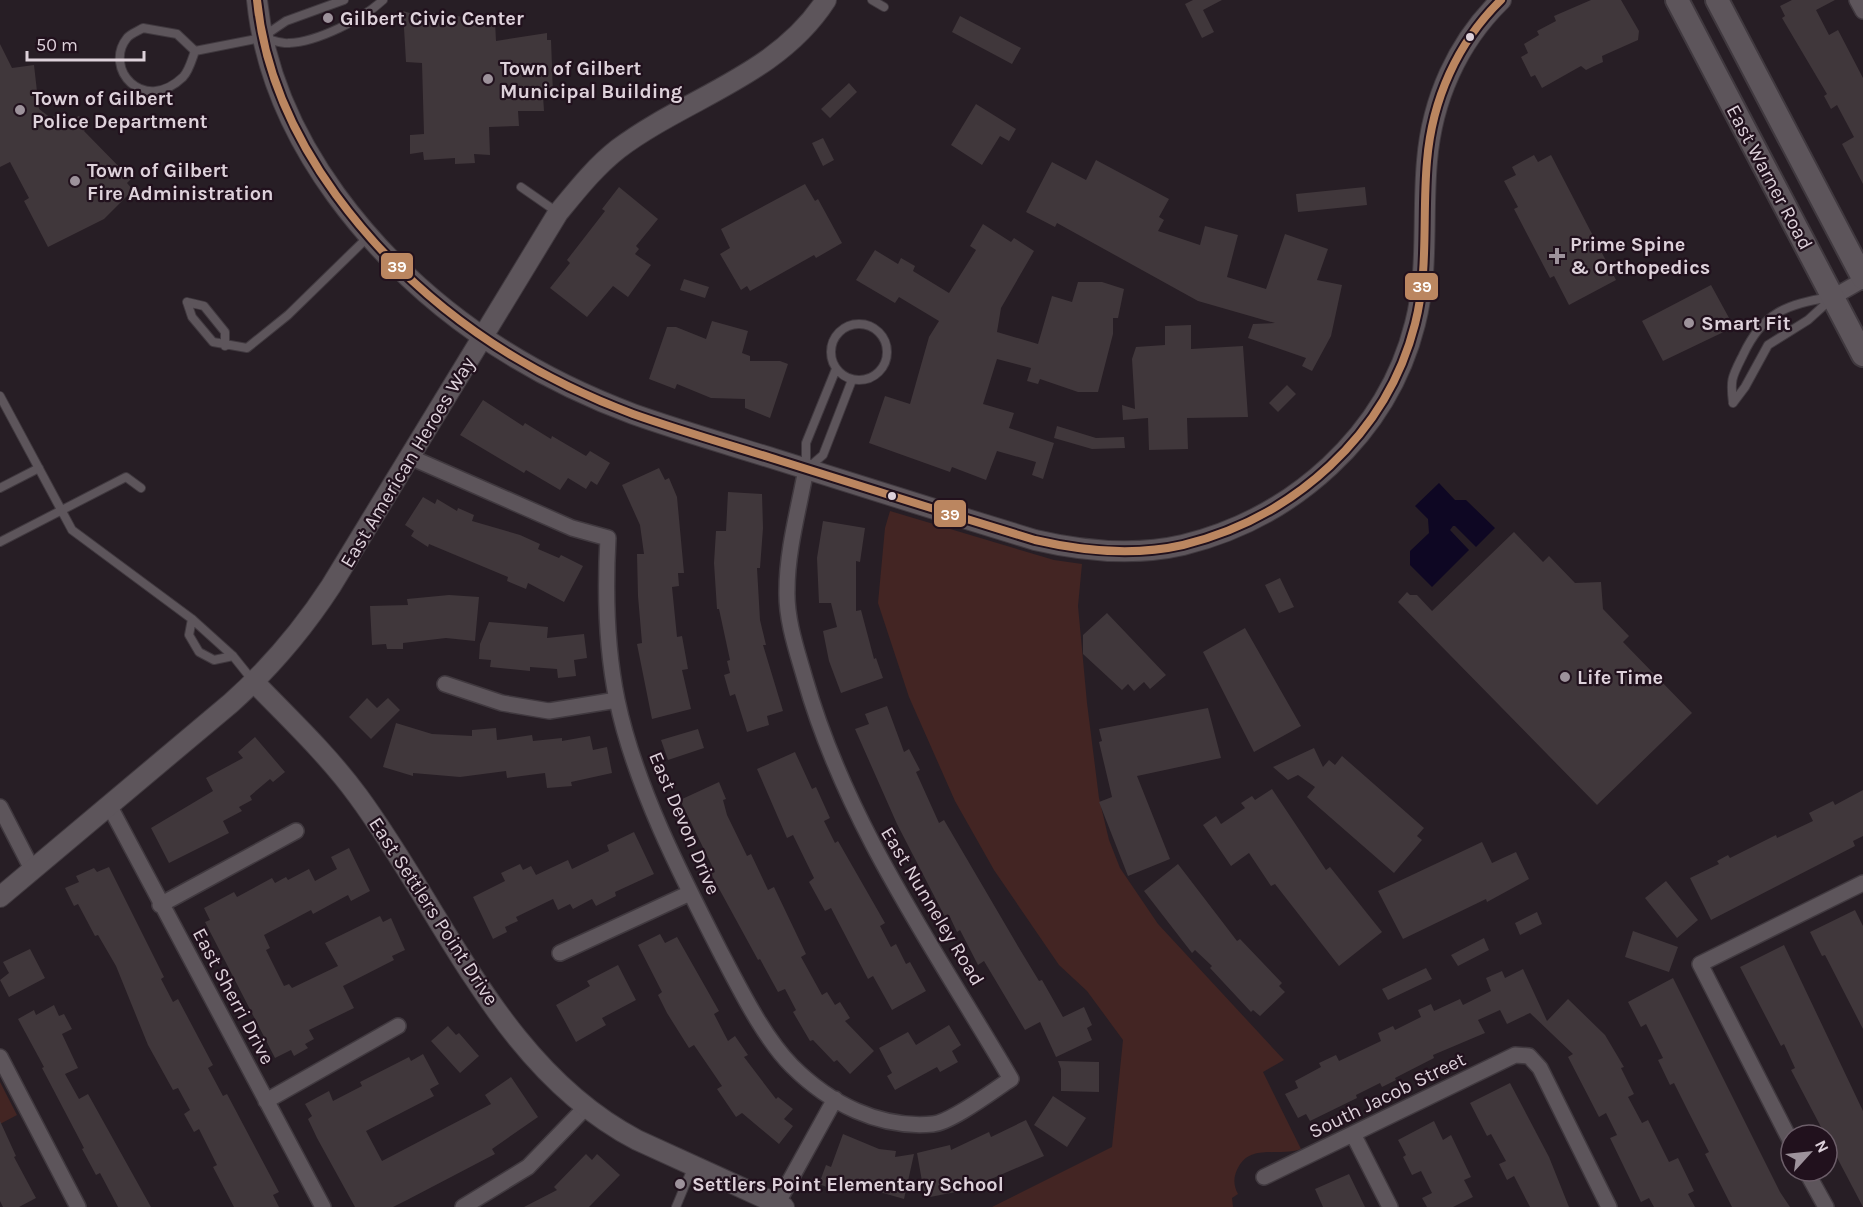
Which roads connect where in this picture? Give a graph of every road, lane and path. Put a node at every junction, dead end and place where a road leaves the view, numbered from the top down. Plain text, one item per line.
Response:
1 (256, 0) edge
2 (344, 0) edge
3 (383, 0) edge
4 (826, 0) edge
5 (872, 0) edge
6 (1501, 0) edge
7 (1677, 0) edge
8 (1717, 0) edge
9 (1857, 0) edge
10 (884, 7) dead end
11 (1863, 11) edge
12 (261, 38) junction
13 (195, 51) junction
14 (521, 187) dead end
15 (558, 213) junction
16 (369, 236) junction
17 (1863, 279) edge
18 (1833, 297) junction
19 (482, 338) junction
20 (225, 346) junction
21 (1863, 355) edge
22 (836, 369) junction
23 (852, 380) junction
24 (0, 396) edge
25 (410, 457) junction
26 (39, 468) junction
27 (806, 469) junction
28 (0, 488) edge
29 (141, 488) dead end
30 (61, 509) junction
31 (0, 542) edge
32 (192, 619) junction
33 (233, 656) junction
34 (254, 682) junction
35 (445, 684) dead end
36 (617, 700) junction
37 (109, 805) junction
38 (0, 807) edge
39 (297, 831) dead end
40 (32, 869) junction
41 (1863, 883) edge
42 (690, 893) junction
43 (0, 897) edge
44 (160, 905) junction
45 (560, 953) dead end
46 (398, 1026) dead end
47 (0, 1057) edge
48 (1011, 1079) joint
49 (835, 1100) junction
50 (266, 1101) junction
51 (585, 1108) junction
52 (1781, 1123) edge
53 (1354, 1136) junction
54 (693, 1166) junction
55 (1264, 1177) dead end
56 (1813, 1183) edge
57 (781, 1205) edge
58 (78, 1207) edge
59 (323, 1207) edge
60 (463, 1207) edge
61 (676, 1207) edge
62 (1390, 1207) edge
63 (1609, 1207) edge
64 (1826, 1207) edge

1 - 12 street
2 - 12 lane
3 - 12 lane
4 - 15 street, East American Heroes Way
5 - 10 lane
6 - 27 street
7 - 18 main road, East Warner Road
8 - 17 main road, East Warner Road
9 - 11 street
12 - 13 lane
12 - 16 street
13 - 13 lane
14 - 15 lane
15 - 19 street, East American Heroes Way
16 - 19 street
16 - 20 lane
17 - 18 street
18 - 18 lane
18 - 21 main road, East Warner Road
19 - 25 street, East American Heroes Way
19 - 27 street
20 - 20 lane
22 - 23 lane
22 - 23 lane
22 - 27 lane
23 - 27 lane
24 - 26 lane
25 - 34 street, East American Heroes Way
25 - 36 street, East Devon Drive
26 - 28 lane
26 - 30 lane
27 - 48 street, East Nunneley Road
29 - 30 lane
30 - 31 lane
30 - 32 lane
32 - 33 lane
32 - 33 lane
33 - 34 lane
34 - 37 street, East American Heroes Way
34 - 51 street, East Settlers Point Drive
35 - 36 street
36 - 42 street, East Devon Drive
37 - 40 street, East American Heroes Way
37 - 44 street, East Sherri Drive
38 - 40 street
39 - 44 street
40 - 43 street, East American Heroes Way
41 - 52 street
42 - 45 street
42 - 49 street, East Devon Drive
44 - 50 street, East Sherri Drive
46 - 50 street
47 - 58 street
48 - 49 street, East Devon Drive
49 - 57 street
50 - 59 street, East Sherri Drive
51 - 54 street, East Settlers Point Drive
51 - 60 street
53 - 55 street, South Jacob Street
53 - 62 street
53 - 63 street, South Jacob Street
54 - 57 street, East Settlers Point Drive
54 - 61 lane
56 - 64 street

